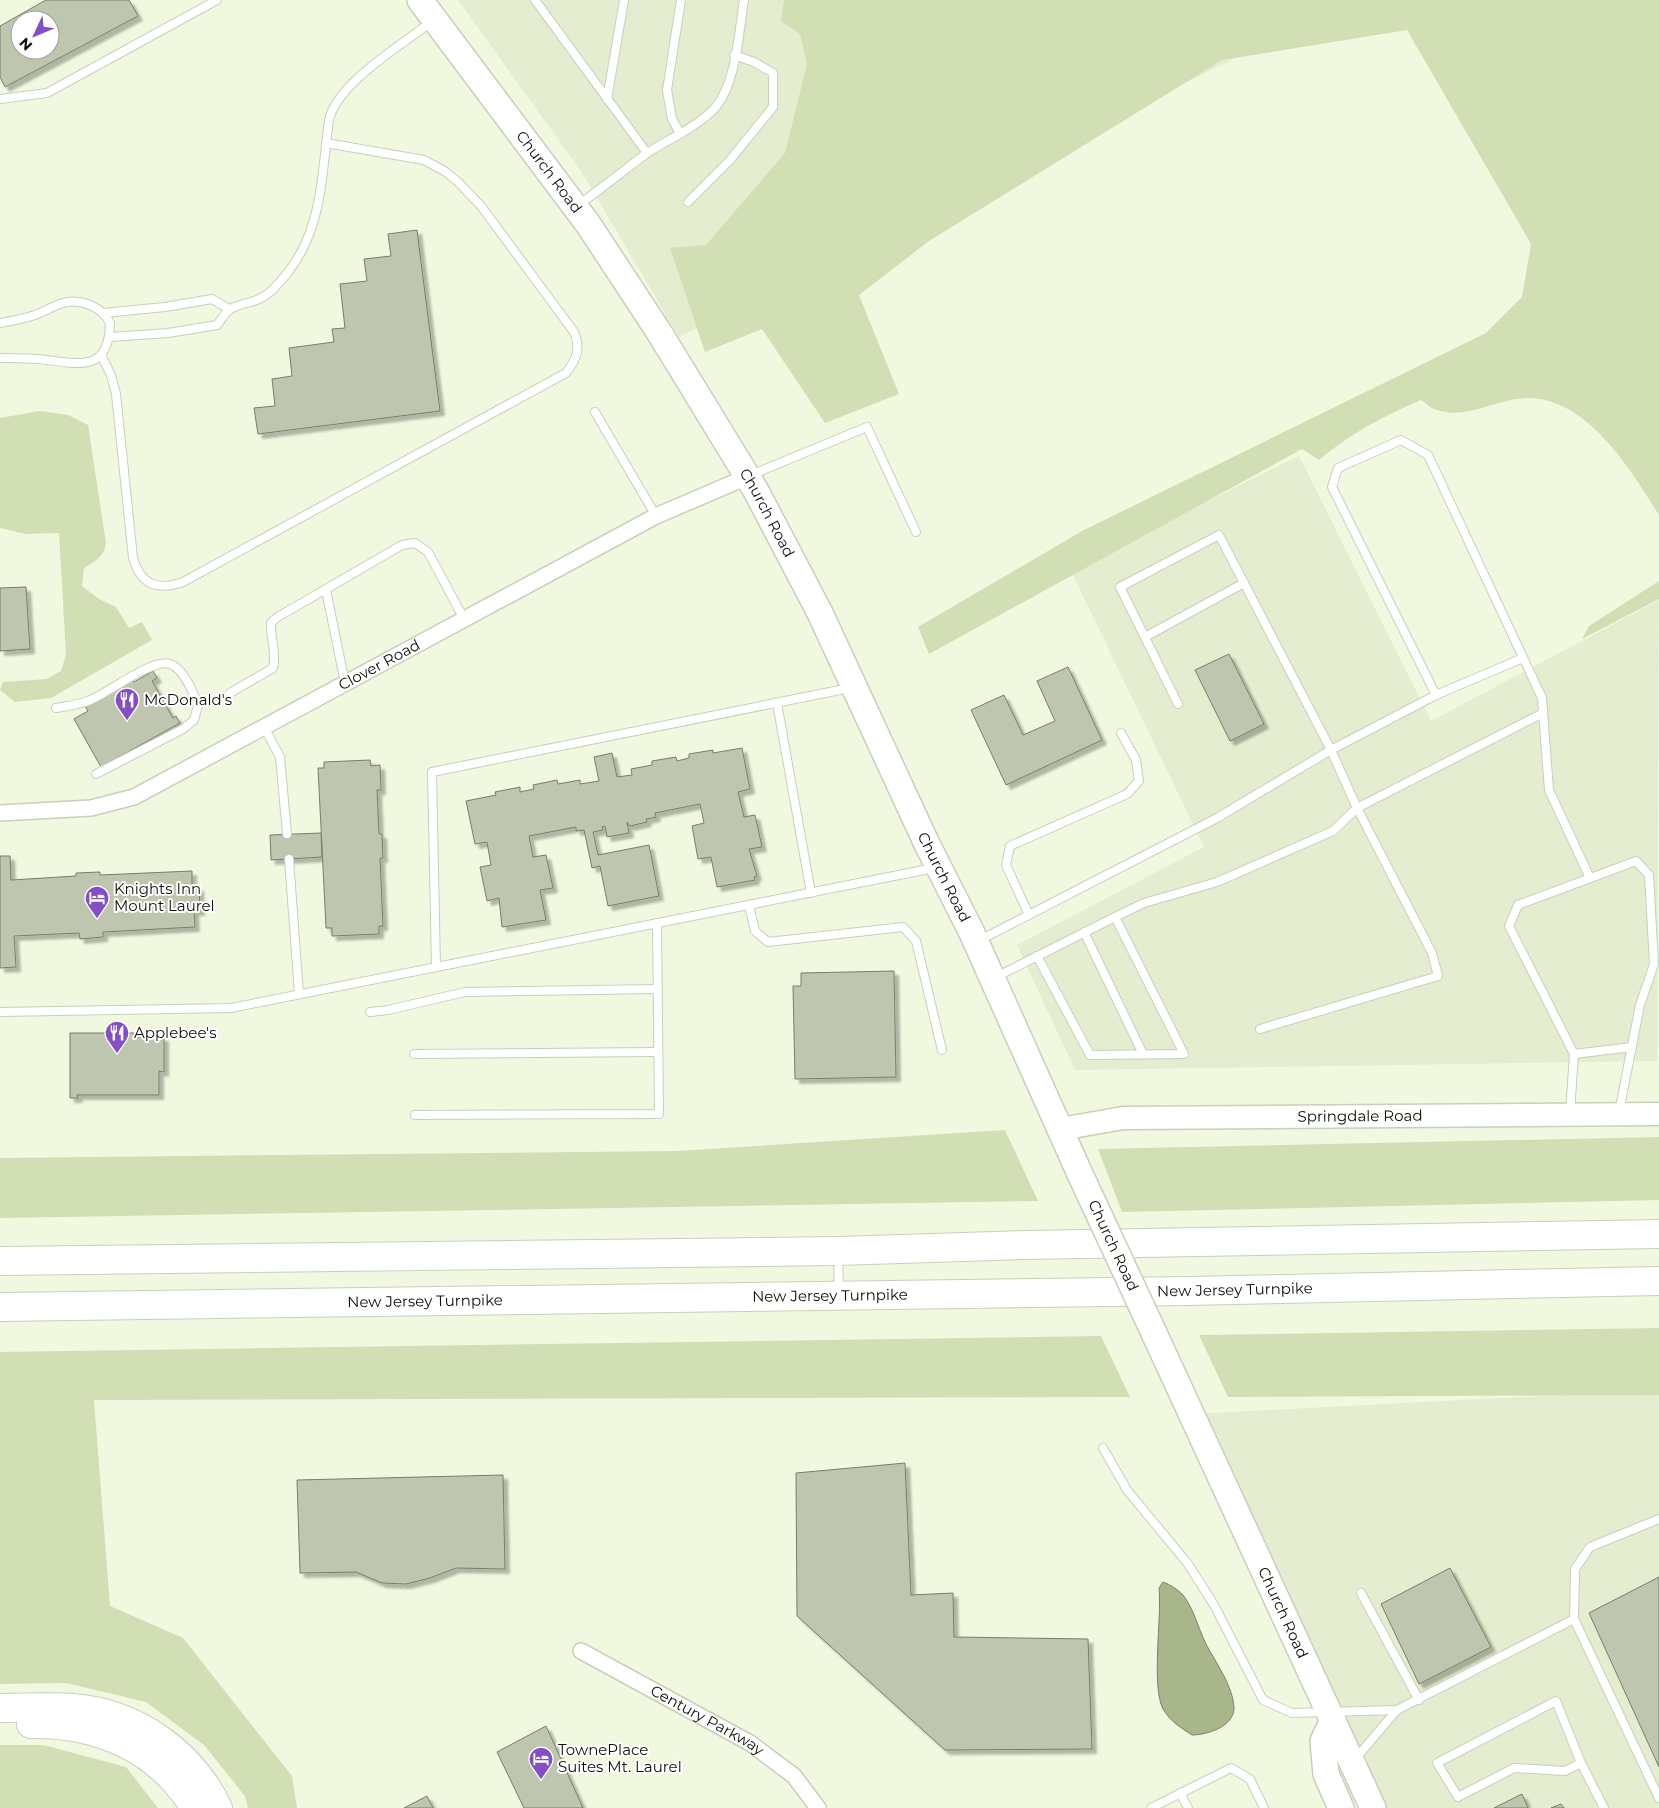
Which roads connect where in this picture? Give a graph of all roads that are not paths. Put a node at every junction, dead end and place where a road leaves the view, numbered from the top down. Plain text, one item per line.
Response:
1 (217, 0) edge
2 (420, 0) edge
3 (535, 0) edge
4 (624, 0) edge
5 (681, 0) edge
6 (744, 0) edge
7 (435, 20) junction
8 (734, 55) junction
9 (0, 99) edge
10 (607, 99) junction
11 (680, 133) junction
12 (326, 143) junction
13 (647, 153) junction
14 (688, 202) dead end
15 (575, 207) junction
16 (229, 309) junction
17 (104, 313) junction
18 (0, 323) edge
19 (110, 337) junction
20 (101, 355) junction
21 (0, 358) edge
22 (595, 412) dead end
23 (747, 477) junction
24 (656, 516) junction
25 (916, 532) dead end
26 (1244, 583) junction
27 (326, 590) junction
28 (464, 619) junction
29 (1145, 638) junction
30 (1523, 658) junction
31 (345, 683) junction
32 (854, 687) junction
33 (230, 693) dead end
34 (1436, 695) junction
35 (777, 702) junction
36 (1178, 704) dead end
37 (56, 708) dead end
38 (1544, 713) junction
39 (264, 727) junction
40 (1121, 733) dead end
41 (1331, 750) junction
42 (96, 774) dead end
43 (1357, 808) junction
44 (0, 813) edge
45 (287, 834) dead end
46 (289, 859) dead end
47 (939, 868) junction
48 (1590, 878) junction
49 (811, 893) junction
50 (749, 905) junction
51 (1028, 915) junction
52 (1115, 917) junction
53 (658, 923) junction
54 (1084, 932) junction
55 (976, 942) junction
56 (1037, 956) junction
57 (436, 967) junction
58 (992, 978) junction
59 (658, 989) junction
60 (299, 994) junction
61 (0, 1012) edge
62 (11, 1012) junction
63 (370, 1012) dead end
64 (0, 1019) edge
65 (1260, 1029) dead end
66 (1632, 1047) junction
67 (942, 1050) dead end
68 (658, 1052) junction
69 (414, 1054) dead end
70 (1143, 1054) junction
71 (1574, 1054) junction
72 (1619, 1114) junction
73 (1659, 1114) edge
74 (415, 1115) dead end
75 (1570, 1115) junction
76 (1061, 1129) junction
77 (1659, 1234) edge
78 (838, 1251) junction
79 (0, 1261) edge
80 (1659, 1281) edge
81 (840, 1295) junction
82 (0, 1307) edge
83 (1103, 1448) dead end
84 (1659, 1519) edge
85 (1361, 1593) dead end
86 (1574, 1619) junction
87 (581, 1651) dead end
88 (1419, 1700) junction
89 (0, 1708) edge
90 (1397, 1710) junction
91 (1331, 1716) junction
92 (0, 1724) edge
93 (1352, 1762) junction
94 (1580, 1764) junction
95 (1180, 1794) junction
96 (1659, 1798) edge
97 (195, 1808) edge
98 (218, 1808) edge
99 (818, 1808) edge
100 (1151, 1808) edge
101 (1188, 1808) edge
102 (1264, 1808) edge
103 (1341, 1808) edge
104 (1373, 1808) edge
105 (1604, 1808) edge

1 - 9 lane
2 - 7 main road, Church Road
3 - 10 lane
4 - 10 lane
5 - 11 lane
6 - 8 lane
7 - 12 lane
7 - 15 main road, Church Road
8 - 11 lane
8 - 14 lane
10 - 13 lane
11 - 13 lane
12 - 16 lane
12 - 20 lane
13 - 15 lane
15 - 23 main road, Church Road
16 - 17 lane
16 - 19 lane
17 - 18 lane
17 - 19 lane
19 - 20 lane
20 - 21 lane
22 - 24 lane
23 - 24 street, Clover Road
23 - 25 lane
23 - 32 main road, Church Road
24 - 28 street, Clover Road
26 - 29 lane
26 - 29 lane
26 - 41 lane
27 - 28 lane
27 - 31 lane
27 - 33 lane
28 - 31 street, Clover Road
29 - 36 lane
30 - 34 lane
30 - 34 lane
30 - 38 lane
31 - 39 street, Clover Road
32 - 35 lane
32 - 47 main road, Church Road
34 - 41 lane
35 - 49 lane
35 - 57 lane
37 - 42 lane
38 - 43 lane
38 - 48 lane
39 - 44 street, Clover Road
39 - 45 lane
40 - 51 lane
41 - 43 lane
41 - 51 lane
43 - 52 lane
43 - 65 lane
46 - 60 lane
47 - 49 lane
47 - 55 main road, Church Road
48 - 66 lane
48 - 71 lane
49 - 50 lane
50 - 53 lane
50 - 67 lane
51 - 55 lane
52 - 54 lane
52 - 70 lane
53 - 57 lane
53 - 59 lane
54 - 56 lane
54 - 70 lane
55 - 58 main road, Church Road
56 - 58 lane
56 - 70 lane
57 - 60 lane
58 - 76 main road, Church Road
59 - 63 lane
59 - 68 lane
60 - 62 lane
61 - 62 lane
62 - 64 lane
66 - 71 lane
66 - 72 lane
68 - 69 lane
68 - 74 lane
71 - 75 lane
72 - 73 main road, Springdale Road
72 - 75 main road, Springdale Road
75 - 76 main road, Springdale Road
76 - 91 main road, Church Road, bridge
77 - 78 highway
78 - 79 highway
78 - 81 lane
80 - 81 highway, New Jersey Turnpike
81 - 82 highway, New Jersey Turnpike
83 - 91 lane
84 - 86 lane
85 - 88 lane
86 - 88 lane
86 - 96 lane
87 - 99 street, Century Parkway
88 - 90 lane
89 - 98 highway
90 - 91 lane
90 - 93 lane
91 - 93 main road, Church Road
91 - 103 main road
92 - 97 highway
93 - 104 main road, Church Road
94 - 94 lane
94 - 105 lane
95 - 100 lane
95 - 101 lane
95 - 102 lane

